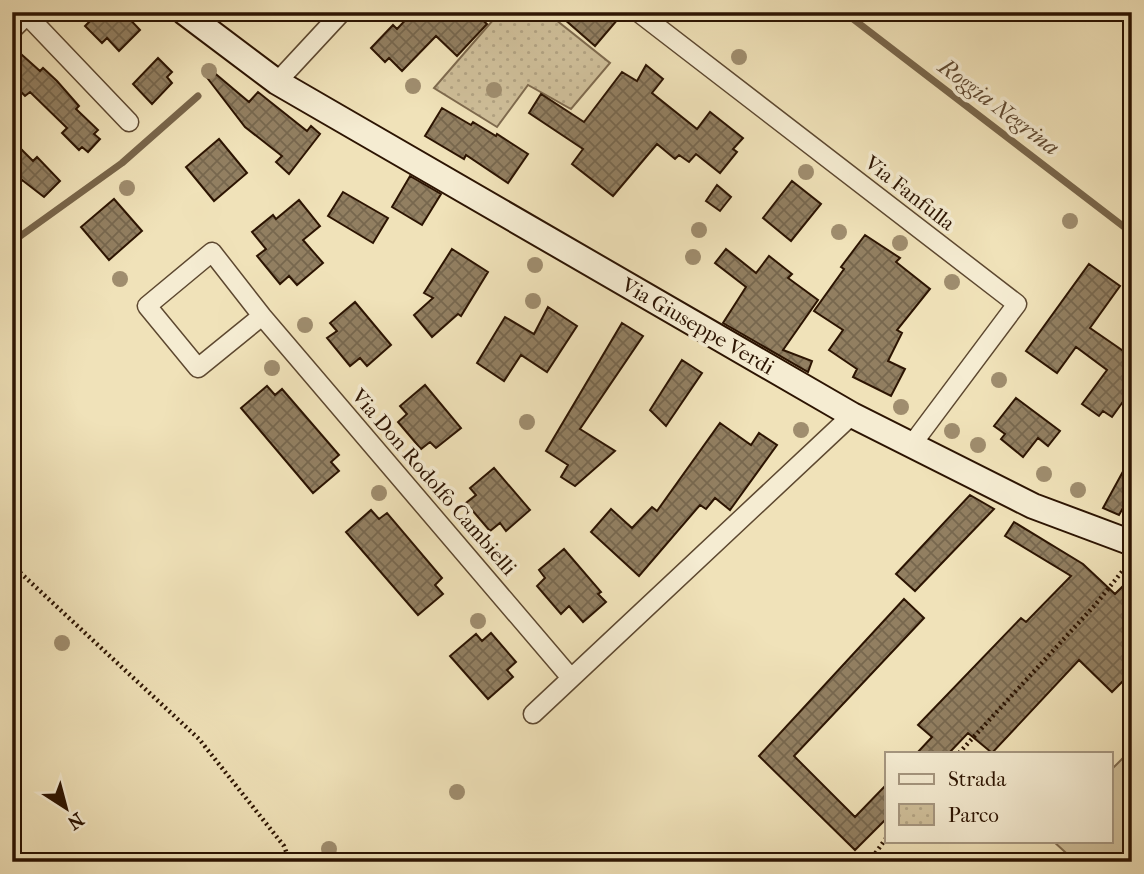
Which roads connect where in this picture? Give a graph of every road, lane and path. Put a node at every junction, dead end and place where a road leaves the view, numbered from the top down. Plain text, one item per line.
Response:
1 (184, 12) edge
2 (342, 12) edge
3 (638, 12) edge
4 (27, 13) edge
5 (12, 30) edge
6 (277, 82) junction
7 (129, 122) dead end
8 (262, 316) junction
9 (852, 415) junction
10 (913, 443) junction
11 (1132, 542) edge
12 (1132, 560) edge
13 (12, 565) edge
14 (572, 678) junction
15 (533, 714) dead end
16 (960, 752) edge
17 (885, 841) edge
18 (290, 862) edge
19 (869, 862) edge

1 - 6 street, Via Giuseppe Verdi
2 - 6 street
3 - 10 street, Via Fanfulla
4 - 5 street
4 - 7 street
6 - 9 street, Via Giuseppe Verdi
8 - 8 street, Via Don Rodolfo Cambielli
8 - 14 street, Via Don Rodolfo Cambielli
9 - 10 street, Via Giuseppe Verdi
9 - 14 street
10 - 11 street, Via Giuseppe Verdi
12 - 16 path
13 - 18 path
14 - 15 street
17 - 19 path

